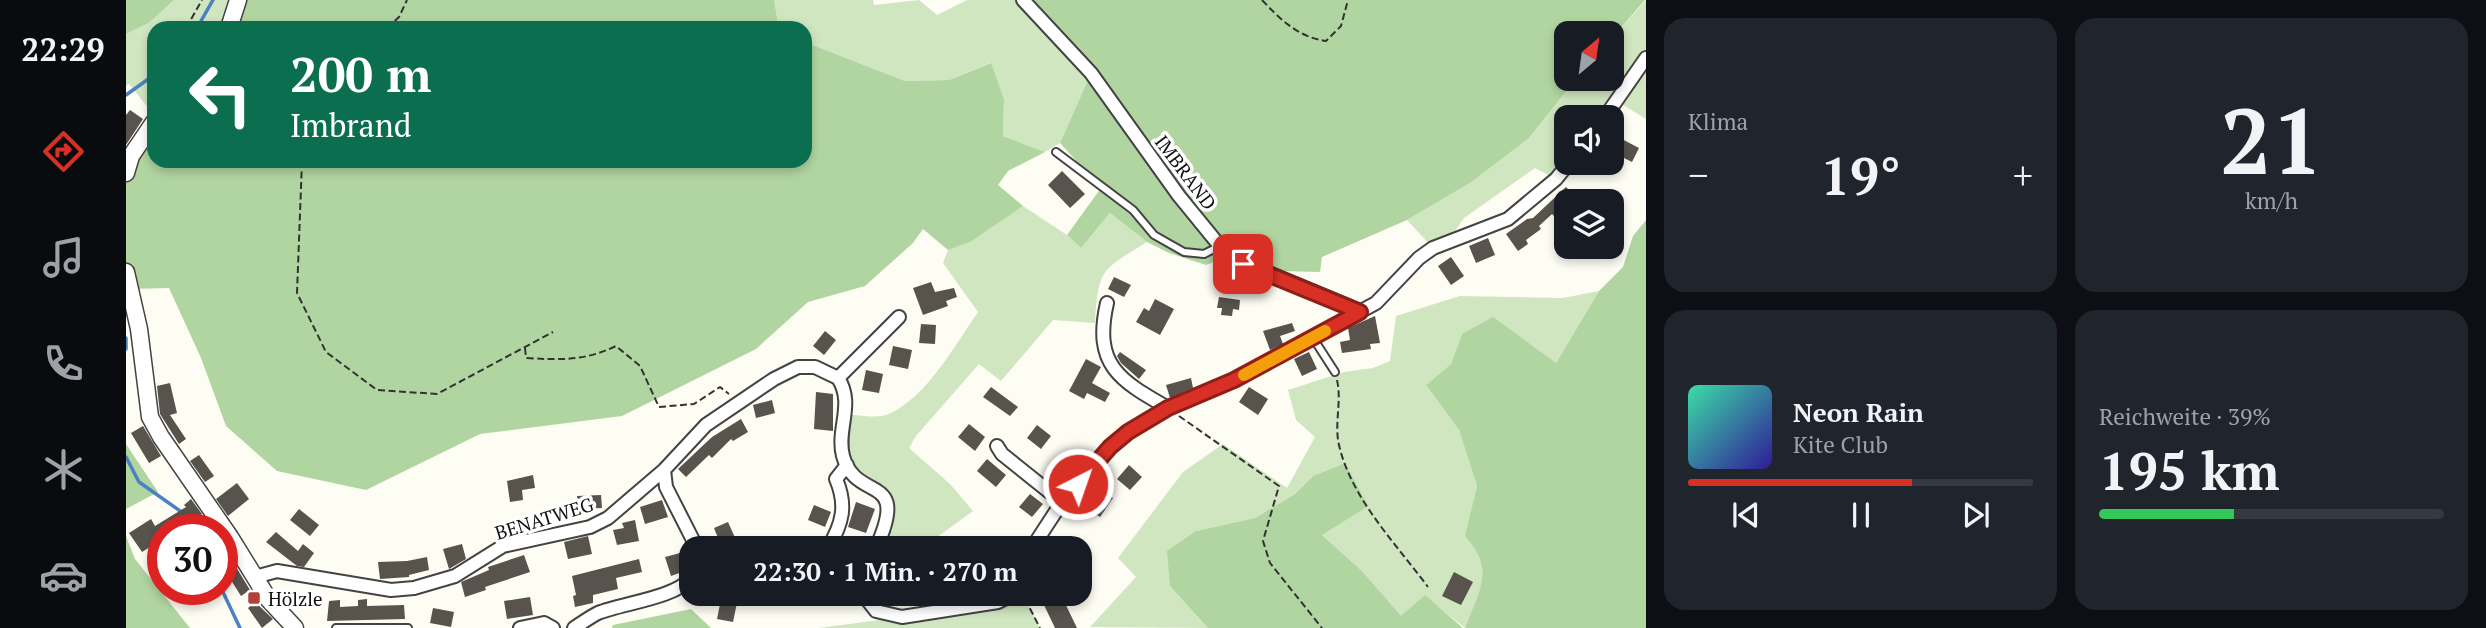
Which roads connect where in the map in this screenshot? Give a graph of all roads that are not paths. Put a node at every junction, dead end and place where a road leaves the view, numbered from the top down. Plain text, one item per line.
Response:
1 (237, 0) edge
2 (1023, 0) edge
3 (231, 21) edge
4 (1646, 58) edge
5 (1613, 105) edge
6 (147, 132) edge
7 (1056, 152) dead end
8 (126, 173) edge
9 (1559, 175) edge
10 (1218, 247) junction
11 (126, 272) edge
12 (1107, 303) dead end
13 (1360, 312) junction
14 (899, 317) dead end
15 (1313, 338) junction
16 (1335, 372) road end
17 (838, 377) junction
18 (1168, 408) junction
19 (997, 446) dead end
20 (847, 466) junction
21 (664, 470) junction
22 (1062, 502) junction
23 (691, 536) edge
24 (835, 536) edge
25 (882, 536) edge
26 (1040, 536) edge
27 (255, 577) junction
28 (679, 587) edge
29 (872, 606) edge
30 (972, 606) edge
31 (295, 628) edge
32 (336, 628) edge
33 (408, 628) edge
34 (520, 628) edge
35 (552, 628) edge
36 (574, 628) edge

1 - 3 street
2 - 10 street, IMBRAND
4 - 5 street
6 - 8 street
7 - 10 lane
9 - 13 street
10 - 13 street, IMBRAND
11 - 27 street
12 - 18 street
13 - 15 street
14 - 17 street
15 - 16 lane
15 - 18 street
17 - 20 street
17 - 21 street, BENATWEG
18 - 22 street
19 - 22 street
20 - 24 street
20 - 25 street
21 - 23 street
21 - 27 street, BENATWEG
22 - 26 street
27 - 31 street
28 - 36 street
29 - 30 street
32 - 33 lane
34 - 35 street

